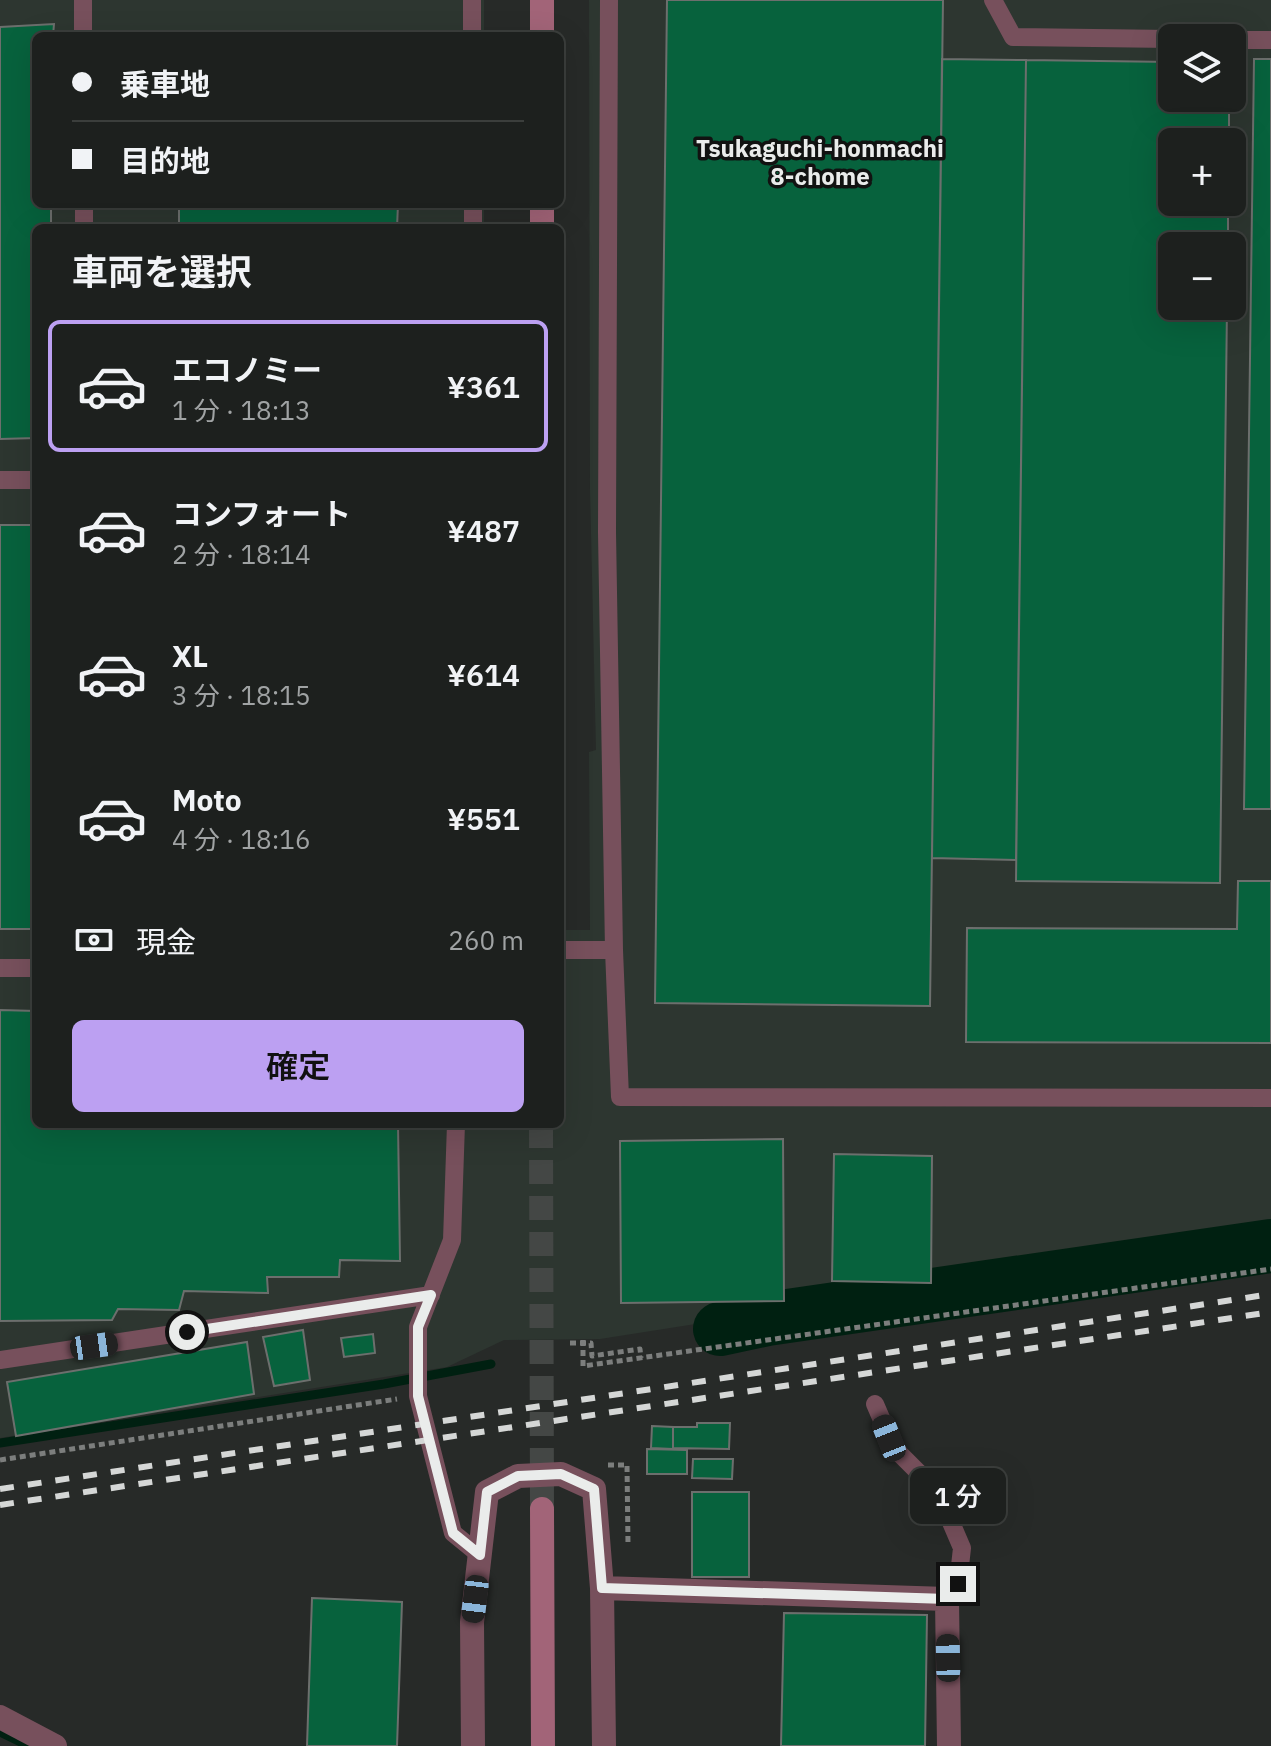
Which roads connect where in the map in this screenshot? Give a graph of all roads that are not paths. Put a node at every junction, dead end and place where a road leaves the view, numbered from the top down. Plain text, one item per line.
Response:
1 (83, 0) edge
2 (472, 0) edge
3 (542, 0) edge
4 (609, 0) edge
5 (993, 0) edge
6 (83, 32) edge
7 (472, 32) edge
8 (542, 32) edge
9 (1158, 39) edge
10 (1246, 40) edge
11 (1271, 40) edge
12 (0, 480) edge
13 (32, 480) edge
14 (564, 950) edge
15 (614, 950) junction
16 (0, 968) edge
17 (32, 968) edge
18 (1271, 1098) edge
19 (456, 1128) edge
20 (431, 1295) junction
21 (0, 1360) edge
22 (875, 1404) dead end
23 (542, 1509) tunnel mouth
24 (480, 1555) junction
25 (602, 1588) junction
26 (947, 1599) junction
27 (0, 1717) edge
28 (55, 1746) edge
29 (473, 1746) edge
30 (543, 1746) edge
31 (604, 1746) edge
32 (949, 1746) edge

1 - 6 lane
2 - 7 lane
3 - 8 main road
4 - 15 lane
5 - 9 lane
10 - 11 lane
12 - 13 lane
14 - 15 lane
15 - 18 lane
16 - 17 lane
19 - 20 lane
20 - 21 lane
20 - 24 lane
22 - 26 lane
23 - 30 main road
24 - 25 street
24 - 29 street
25 - 26 street
25 - 31 street
26 - 32 street
27 - 28 street

